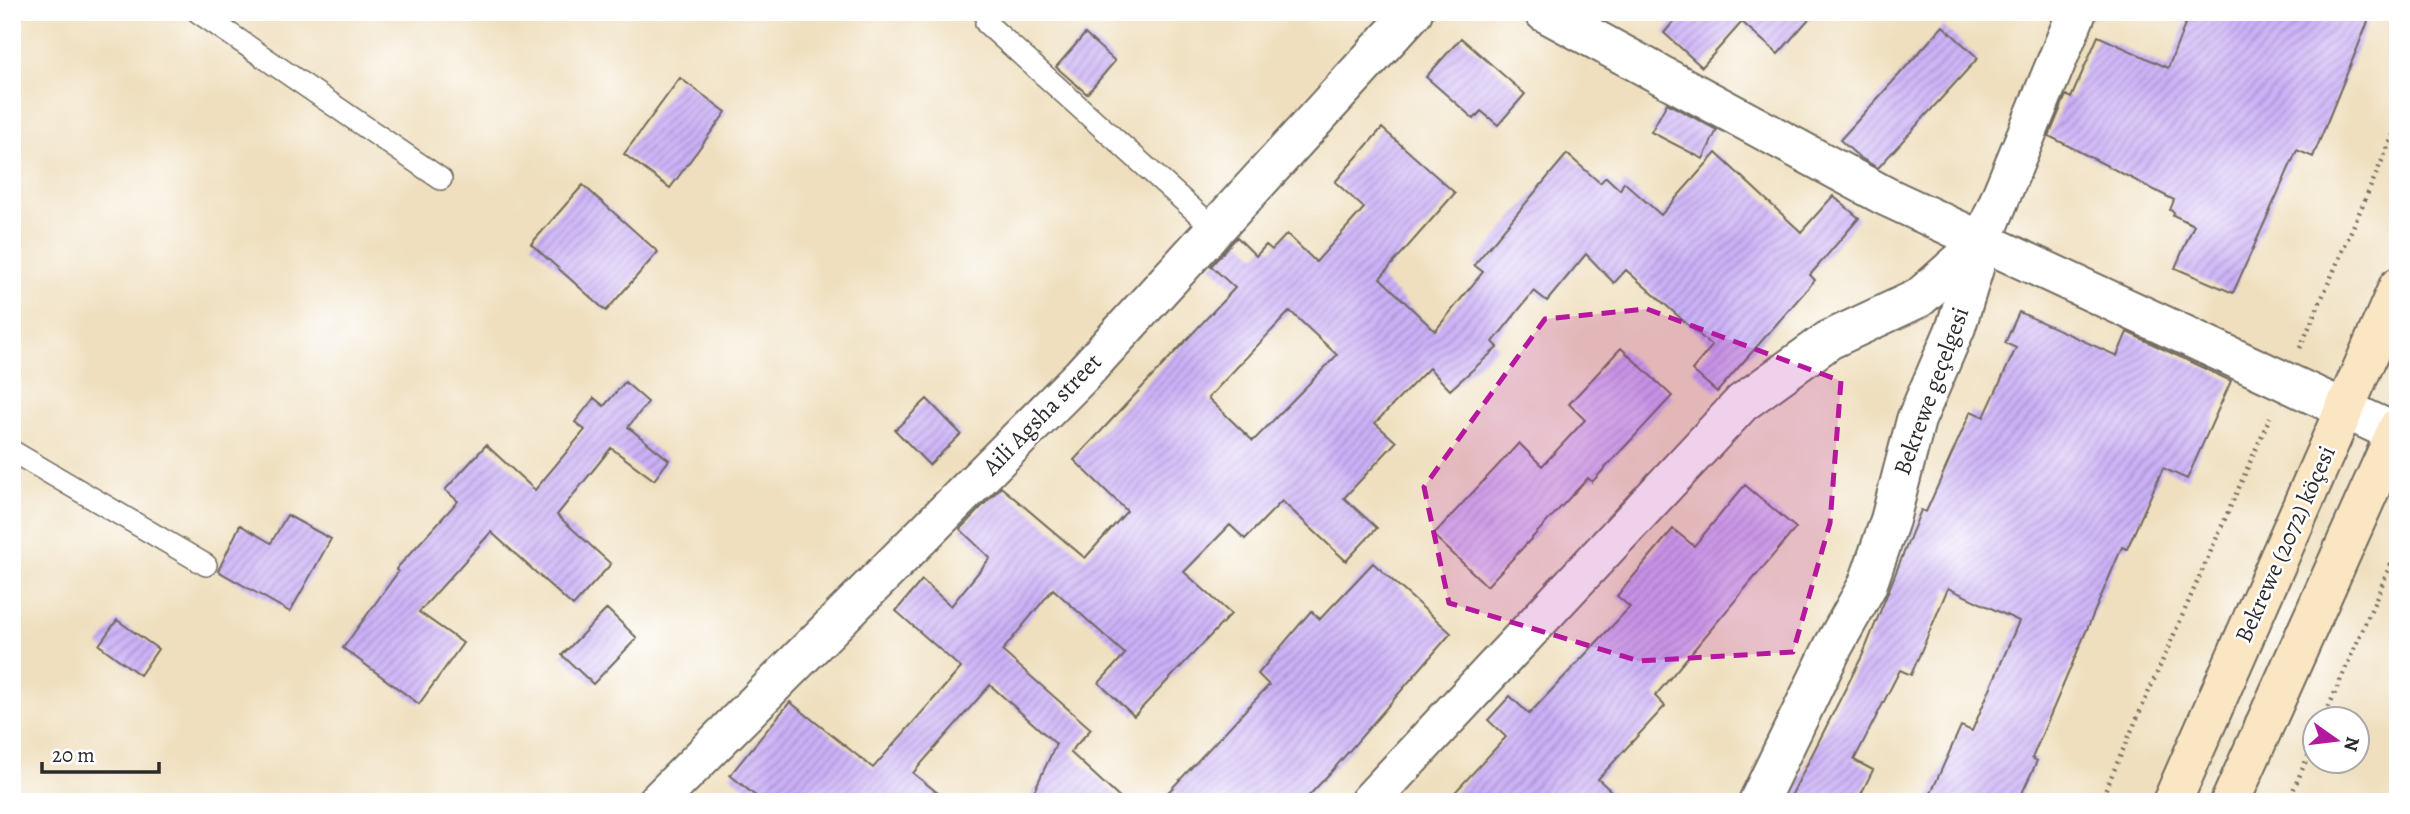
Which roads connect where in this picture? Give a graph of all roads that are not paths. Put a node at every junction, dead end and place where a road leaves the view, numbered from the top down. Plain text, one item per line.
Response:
1 (198, 12) edge
2 (1413, 12) edge
3 (1544, 12) edge
4 (2077, 12) edge
5 (986, 23) dead end
6 (441, 179) dead end
7 (1215, 229) junction
8 (1982, 242) junction
9 (2398, 287) edge
10 (2345, 409) junction
11 (2397, 431) edge
12 (12, 451) edge
13 (206, 565) dead end
14 (657, 802) edge
15 (1369, 802) edge
16 (1758, 802) edge
17 (2172, 802) edge
18 (2230, 802) edge

1 - 6 lane
2 - 7 street, Aili Agsha street
3 - 8 street
4 - 8 street, Bekrewe geçelgesi
5 - 7 lane
7 - 14 street, Aili Agsha street
8 - 10 street
8 - 15 street
8 - 16 street, Bekrewe geçelgesi
9 - 10 main road, Bekrewe (2072) köçesi
10 - 11 street
10 - 17 main road, Bekrewe (2072) köçesi
11 - 18 main road
12 - 13 lane

